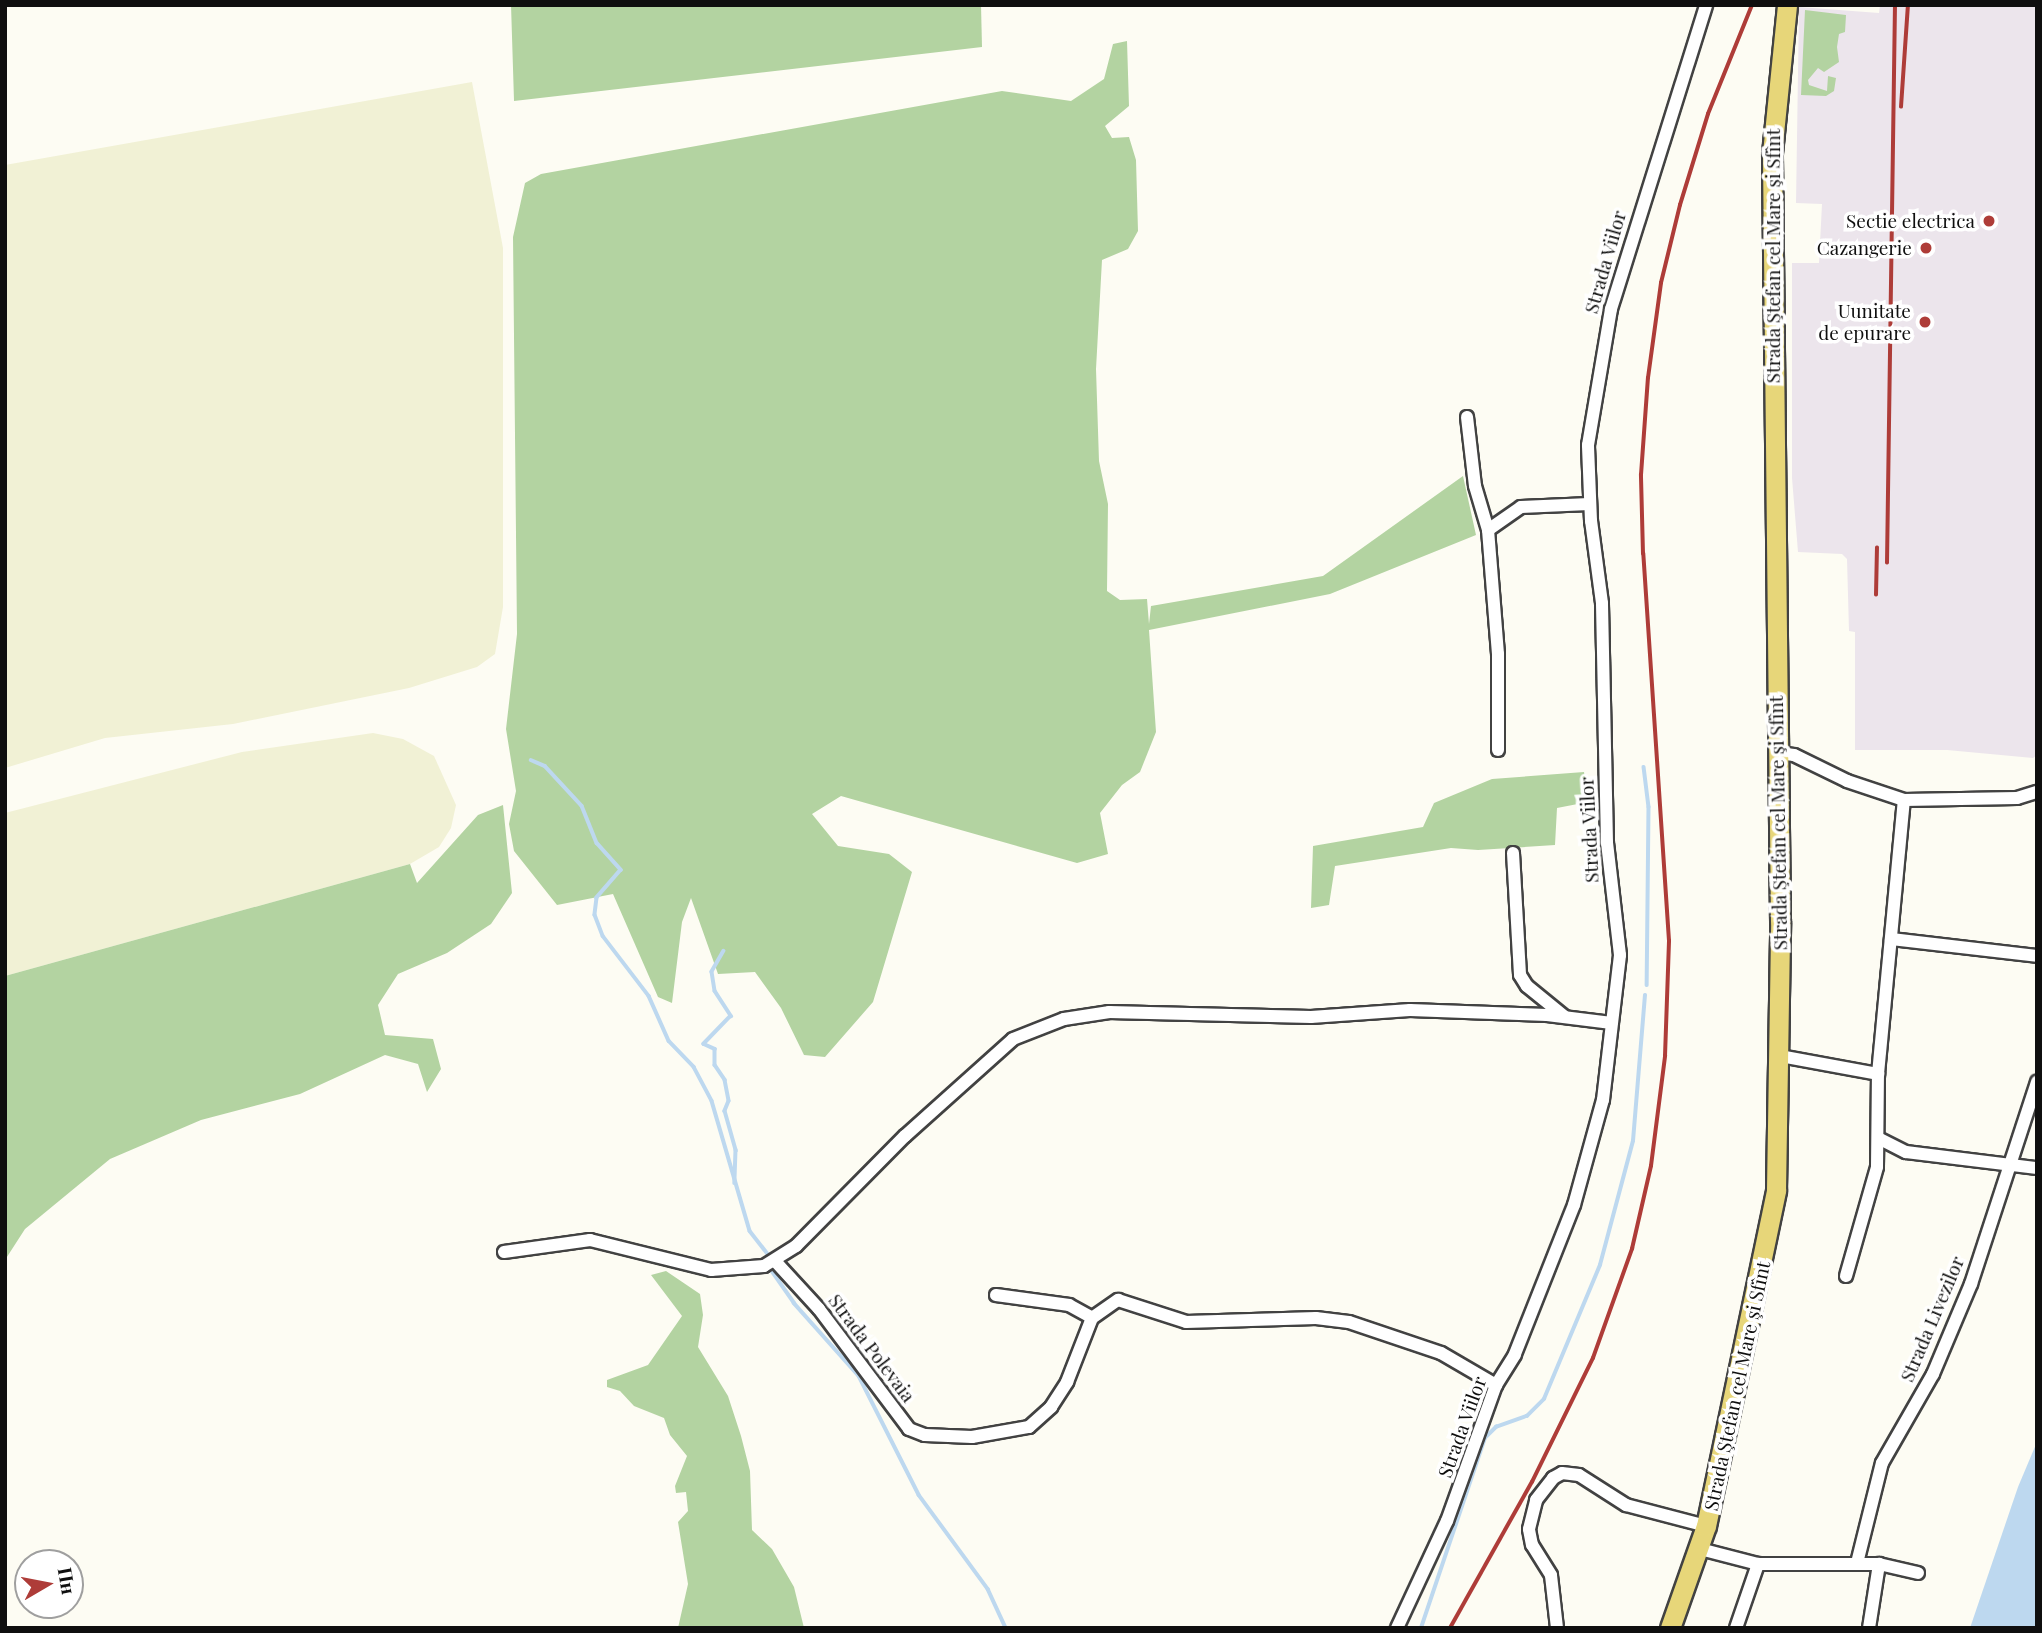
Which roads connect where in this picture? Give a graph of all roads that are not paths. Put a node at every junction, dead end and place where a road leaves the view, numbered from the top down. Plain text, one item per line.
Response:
1 (1706, 5) edge
2 (1787, 5) edge
3 (1467, 416) dead end
4 (1589, 504) junction
5 (1488, 530) junction
6 (1498, 750) dead end
7 (1778, 753) junction
8 (2037, 792) edge
9 (1904, 800) junction
10 (1513, 852) dead end
11 (1891, 939) junction
12 (2037, 956) edge
13 (1566, 1017) junction
14 (1612, 1023) junction
15 (1780, 1056) junction
16 (1878, 1074) junction
17 (2037, 1082) edge
18 (1880, 1139) junction
19 (2009, 1166) junction
20 (2037, 1168) edge
21 (504, 1252) dead end
22 (775, 1261) junction
23 (1846, 1276) dead end
24 (996, 1295) dead end
25 (1092, 1318) junction
26 (1496, 1385) junction
27 (1706, 1525) junction
28 (1700, 1549) junction
29 (1857, 1563) junction
30 (1758, 1564) junction
31 (1879, 1564) junction
32 (1918, 1573) dead end
33 (1397, 1628) edge
34 (1557, 1628) edge
35 (1670, 1628) edge
36 (1737, 1628) edge
37 (1869, 1628) edge

1 - 4 street, Strada Viilor
2 - 7 main road, Strada Ştefan cel Mare şi Sfînt
3 - 5 street
4 - 5 street
4 - 14 street, Strada Viilor
5 - 6 street
7 - 9 street
7 - 15 main road, Strada Ştefan cel Mare şi Sfînt
8 - 9 street
9 - 11 street
10 - 13 street
11 - 12 street
11 - 16 street
13 - 14 street
13 - 22 street
14 - 26 street, Strada Viilor
15 - 16 street
15 - 27 main road, Strada Ştefan cel Mare şi Sfînt
16 - 18 street
17 - 19 street, Strada Livezilor
18 - 19 street
18 - 23 street
19 - 20 street
19 - 29 street, Strada Livezilor
21 - 22 street
22 - 25 street, Strada Polevaia
24 - 25 street
25 - 26 street
26 - 33 street, Strada Viilor
27 - 28 main road, Strada Ştefan cel Mare şi Sfînt
27 - 34 street
28 - 30 street
28 - 35 main road, Strada Ştefan cel Mare şi Sfînt
29 - 30 street
29 - 31 street
30 - 36 street
31 - 32 street
31 - 37 street

